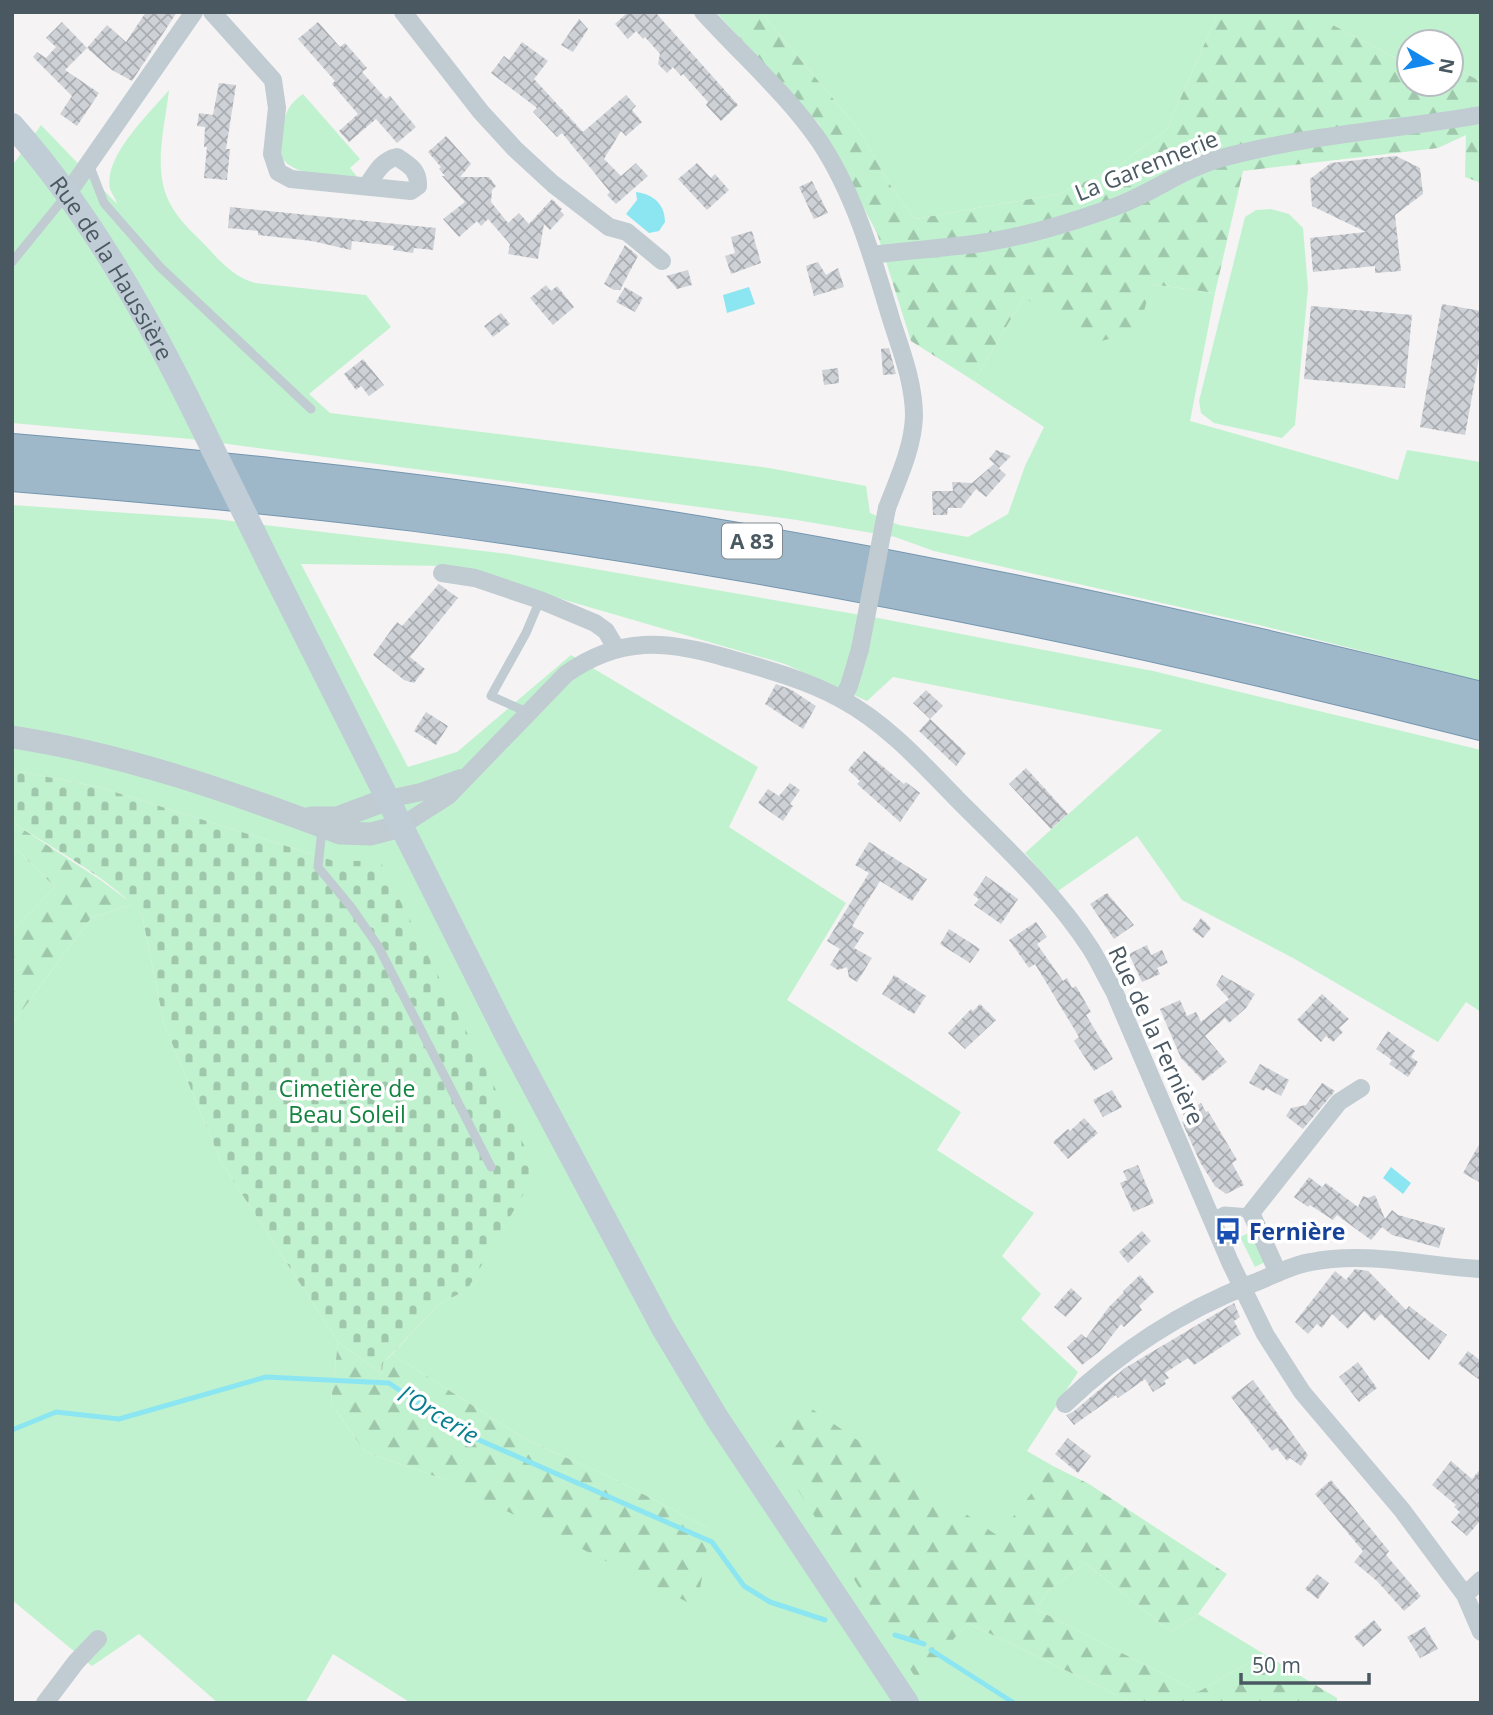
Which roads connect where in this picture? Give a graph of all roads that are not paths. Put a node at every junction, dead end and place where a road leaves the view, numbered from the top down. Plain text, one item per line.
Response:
1 (194, 12) edge
2 (212, 12) edge
3 (403, 12) edge
4 (703, 12) edge
5 (1481, 115) edge
6 (12, 125) edge
7 (89, 164) junction
8 (367, 186) dead end
9 (68, 193) junction
10 (872, 255) junction
11 (662, 261) dead end
12 (12, 262) edge
13 (311, 409) dead end
14 (12, 449) edge
15 (12, 476) edge
16 (316, 505) junction
17 (442, 573) dead end
18 (540, 600) junction
19 (616, 648) junction
20 (1481, 697) edge
21 (842, 699) junction
22 (527, 712) junction
23 (1481, 725) edge
24 (12, 737) edge
25 (1481, 739) edge
26 (464, 777) junction
27 (388, 799) junction
28 (323, 822) junction
29 (401, 826) junction
30 (1361, 1088) dead end
31 (491, 1167) dead end
32 (1251, 1213) junction
33 (1211, 1217) junction
34 (1481, 1269) edge
35 (1278, 1273) junction
36 (1242, 1287) junction
37 (1065, 1404) dead end
38 (1481, 1580) edge
39 (1465, 1595) junction
40 (1481, 1632) edge
41 (98, 1639) dead end
42 (45, 1703) edge
43 (907, 1703) edge

1 - 7 street
2 - 8 street
3 - 11 street
4 - 10 street
5 - 10 street, La Garennerie
6 - 9 main road, Rue de la Haussière
7 - 9 street
7 - 13 lane
9 - 12 lane
9 - 27 main road, Rue de la Haussière, bridge
10 - 21 street, bridge
14 - 20 highway, A 83
15 - 16 highway, A 83
16 - 23 highway, A 83
16 - 25 highway
17 - 18 street
18 - 19 street
18 - 22 lane
19 - 21 street, Rue de la Fernière
19 - 22 street, Rue de la Fernière
21 - 33 street, Rue de la Fernière
22 - 26 street, Rue de la Fernière
24 - 28 street
26 - 27 street, Rue de la Fernière
26 - 29 street, Rue de la Fernière
27 - 28 street
27 - 29 main road, Rue de la Haussière
28 - 29 street
28 - 31 lane
29 - 43 main road, Rue de la Haussière
30 - 32 street
32 - 33 lane
32 - 35 street
33 - 36 street, Rue de la Fernière
34 - 35 street
35 - 36 street
36 - 37 street
36 - 39 street, Rue de la Fernière
38 - 39 street
39 - 40 street, Rue de la Fernière
41 - 42 street

